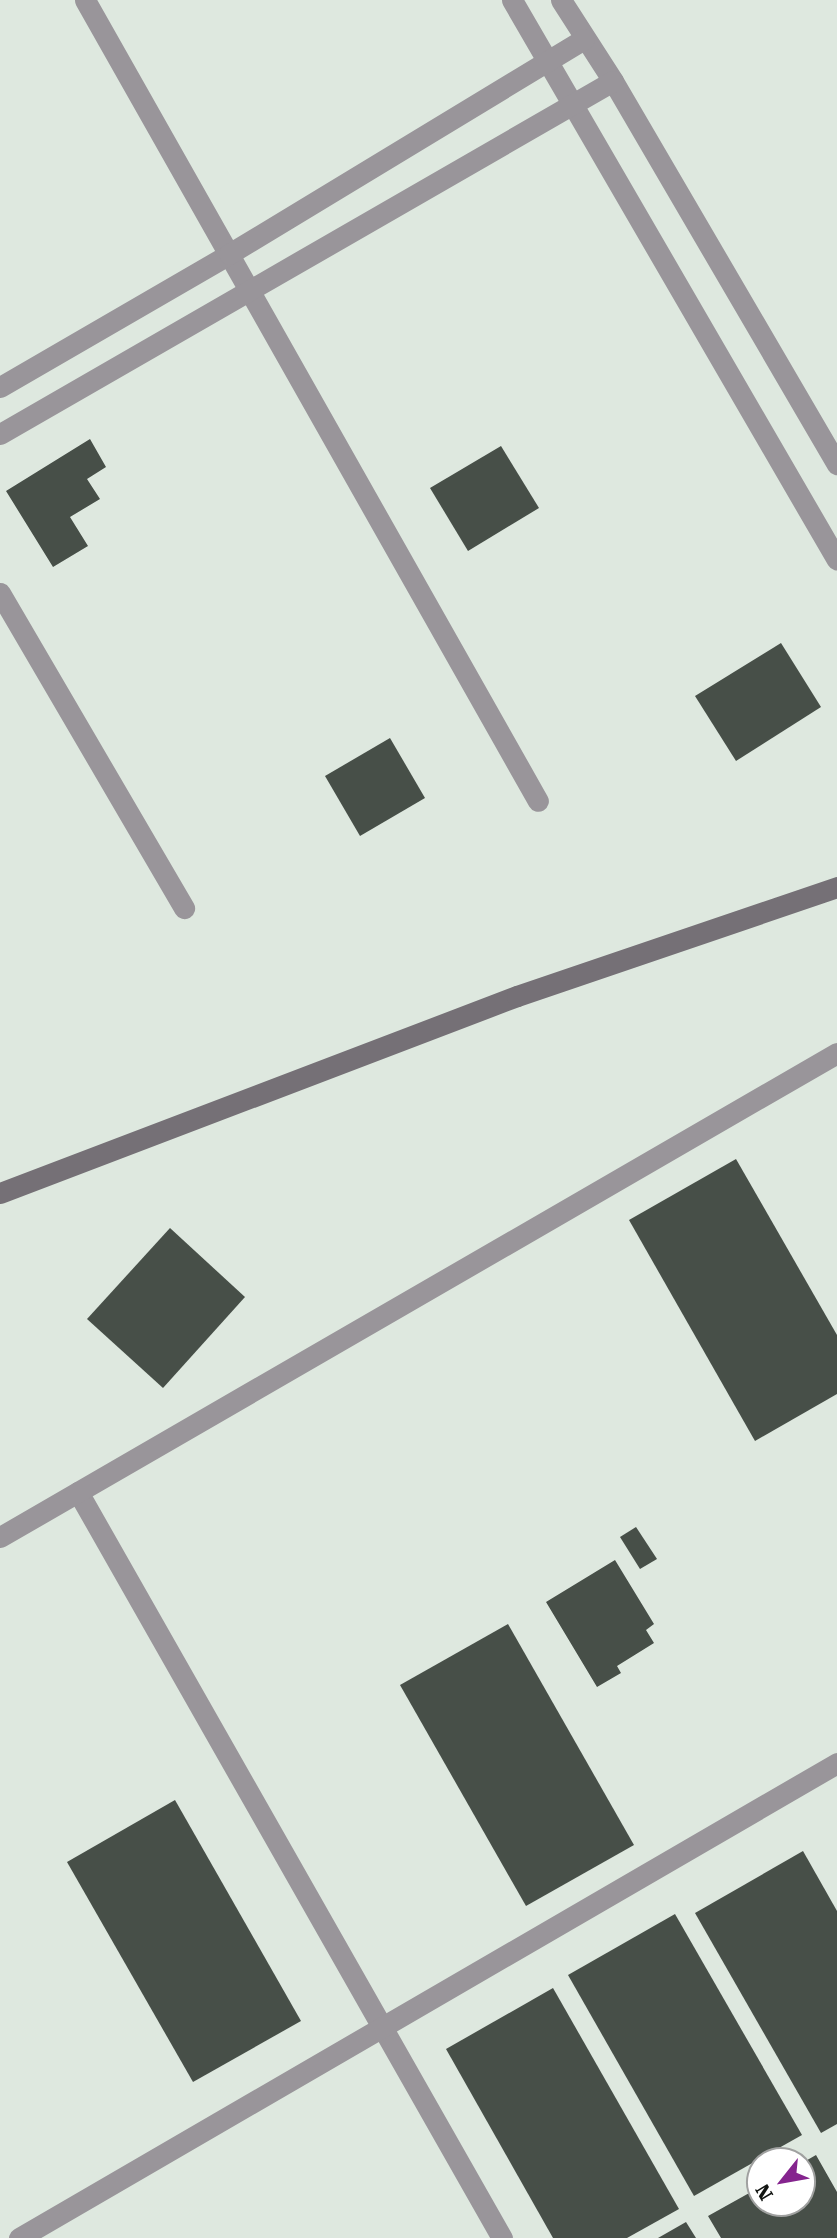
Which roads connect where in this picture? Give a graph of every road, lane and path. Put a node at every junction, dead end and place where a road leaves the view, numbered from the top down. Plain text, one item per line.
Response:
1 (85, 0) edge
2 (512, 0) edge
3 (561, 0) edge
4 (584, 39) junction
5 (547, 60) junction
6 (613, 81) junction
7 (571, 103) junction
8 (229, 254) junction
9 (250, 290) junction
10 (0, 387) edge
11 (0, 434) edge
12 (837, 464) edge
13 (837, 560) edge
14 (0, 593) edge
15 (538, 801) dead end
16 (837, 887) edge
17 (184, 908) dead end
18 (837, 1053) edge
19 (0, 1193) edge
20 (78, 1492) junction
21 (0, 1537) edge
22 (837, 1763) edge
23 (383, 2028) junction
24 (19, 2238) edge
25 (502, 2238) edge

1 - 8 street
2 - 5 street
3 - 4 street
4 - 5 street
4 - 6 street
5 - 7 street
5 - 8 street
6 - 7 street
6 - 12 street
7 - 9 street
7 - 13 street
8 - 9 street
8 - 10 street
9 - 11 street
9 - 15 street
14 - 17 street
16 - 19 street
18 - 20 street
20 - 21 street
20 - 23 street
22 - 23 street
23 - 24 street
23 - 25 street

